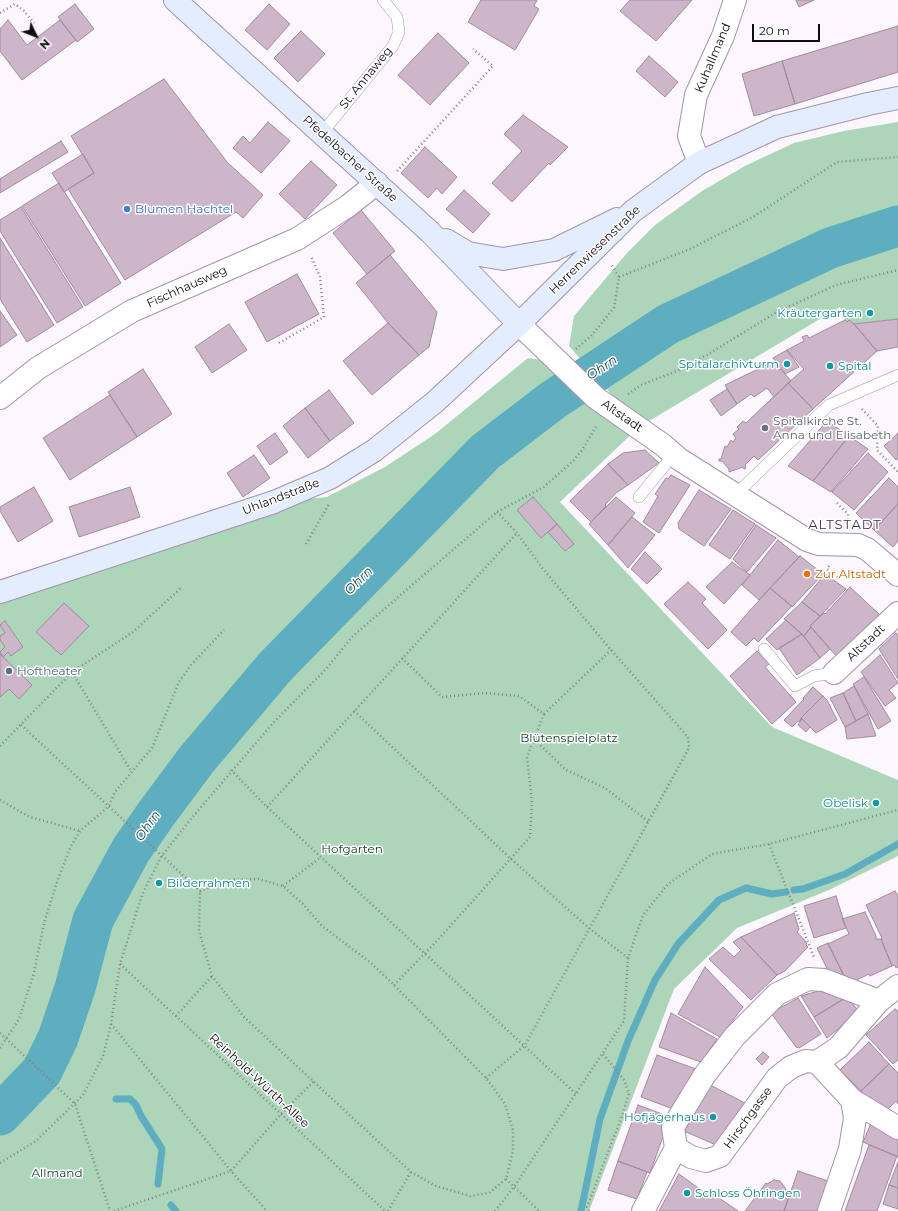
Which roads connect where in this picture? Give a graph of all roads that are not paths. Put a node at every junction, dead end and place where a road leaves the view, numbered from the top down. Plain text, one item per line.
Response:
1 (175, 0) edge
2 (383, 0) edge
3 (735, 0) edge
4 (898, 98) edge
5 (322, 133) junction
6 (699, 163) junction
7 (379, 185) junction
8 (633, 212) junction
9 (430, 232) junction
10 (519, 324) junction
11 (898, 375) edge
12 (0, 398) edge
13 (674, 454) junction
14 (736, 494) junction
15 (639, 497) dead end
16 (898, 575) edge
17 (0, 592) edge
18 (898, 613) edge
19 (764, 649) dead end
20 (834, 673) joint
21 (898, 986) edge
22 (879, 1000) junction
23 (818, 1062) junction
24 (852, 1100) junction
25 (898, 1128) edge
26 (676, 1148) junction
27 (643, 1211) edge
28 (830, 1211) edge

1 - 5 main road, Pfedelbacher Straße
2 - 5 lane, St. Annaweg
3 - 6 street, Kuhallmand
4 - 6 main road, Herrenwiesenstraße
5 - 7 main road, Pfedelbacher Straße
6 - 8 main road, Herrenwiesenstraße
7 - 9 main road, Pfedelbacher Straße
7 - 12 street, Fischhausweg
8 - 9 main road
8 - 10 main road, Herrenwiesenstraße
9 - 10 main road, Pfedelbacher Straße
10 - 13 street, Altstadt
10 - 17 main road, Uhlandstraße
11 - 14 lane
13 - 14 street, Altstadt
13 - 15 lane
14 - 16 street, Altstadt
18 - 20 street, Altstadt
19 - 20 lane
21 - 22 street, Hirschgasse
22 - 23 street, Hirschgasse
22 - 26 street
23 - 24 street
23 - 26 street, Hirschgasse
24 - 25 street
24 - 28 street
26 - 27 street

